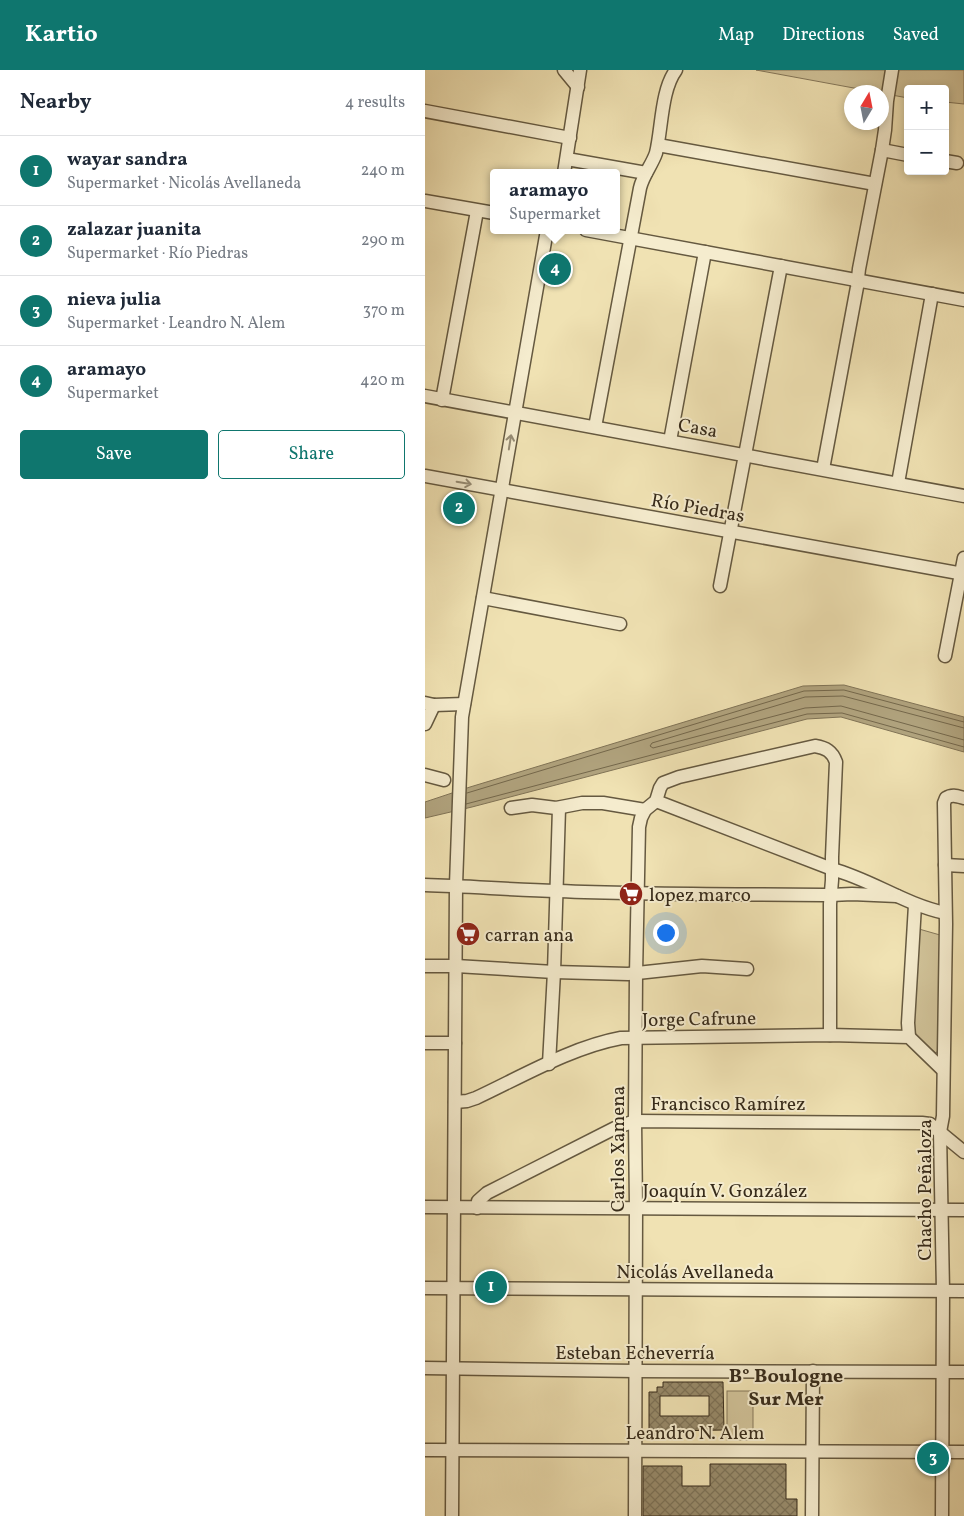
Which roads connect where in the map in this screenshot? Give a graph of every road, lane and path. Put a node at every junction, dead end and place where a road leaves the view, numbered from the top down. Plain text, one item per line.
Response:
1 (565, 70) edge
2 (580, 70) edge
3 (677, 70) edge
4 (892, 70) edge
5 (578, 87) junction
6 (425, 111) edge
7 (570, 138) junction
8 (657, 145) junction
9 (882, 150) junction
10 (904, 154) edge
11 (567, 159) junction
12 (565, 169) edge
13 (646, 173) junction
14 (875, 184) junction
15 (425, 202) edge
16 (477, 211) junction
17 (490, 213) edge
18 (546, 234) edge
19 (606, 234) edge
20 (631, 239) junction
21 (705, 252) junction
22 (781, 266) junction
23 (858, 280) junction
24 (932, 294) junction
25 (964, 300) edge
26 (425, 396) edge
27 (442, 400) junction
28 (515, 413) junction
29 (595, 428) junction
30 (670, 441) junction
31 (745, 455) junction
32 (823, 469) junction
33 (425, 476) edge
34 (898, 483) junction
35 (503, 490) junction
36 (964, 496) edge
37 (731, 533) junction
38 (964, 558) edge
39 (963, 574) edge
40 (720, 586) dead end
41 (483, 598) junction
42 (620, 624) dead end
43 (945, 656) dead end
44 (430, 704) edge
45 (464, 704) junction
46 (425, 724) edge
47 (425, 775) edge
48 (444, 780) dead end
49 (964, 798) edge
50 (656, 802) junction
51 (511, 808) dead end
52 (559, 808) junction
53 (645, 810) junction
54 (945, 865) junction
55 (964, 866) edge
56 (832, 869) junction
57 (425, 885) edge
58 (456, 885) junction
59 (556, 891) junction
60 (637, 894) junction
61 (831, 895) junction
62 (897, 896) junction
63 (915, 905) junction
64 (945, 913) junction
65 (425, 966) edge
66 (456, 966) junction
67 (747, 969) dead end
68 (554, 972) junction
69 (635, 974) junction
70 (830, 1035) junction
71 (636, 1037) junction
72 (909, 1037) junction
73 (425, 1043) edge
74 (455, 1043) junction
75 (549, 1064) junction
76 (943, 1070) junction
77 (455, 1102) junction
78 (635, 1122) junction
79 (941, 1132) junction
80 (964, 1152) edge
81 (425, 1207) edge
82 (454, 1208) junction
83 (477, 1208) junction
84 (636, 1208) junction
85 (964, 1210) edge
86 (941, 1211) junction
87 (425, 1288) edge
88 (453, 1289) junction
89 (636, 1289) junction
90 (943, 1291) junction
91 (964, 1291) edge
92 (425, 1368) edge
93 (454, 1368) junction
94 (636, 1371) junction
95 (813, 1371) junction
96 (942, 1372) junction
97 (964, 1372) edge
98 (425, 1450) edge
99 (453, 1450) junction
100 (635, 1450) junction
101 (812, 1451) junction
102 (942, 1452) junction
103 (964, 1452) edge
104 (453, 1516) edge
105 (635, 1516) edge
106 (813, 1516) edge
107 (941, 1516) edge

1 - 5 street
2 - 5 street
3 - 8 street
4 - 9 street
5 - 7 street
6 - 7 street
7 - 11 street
8 - 13 street
8 - 14 street
9 - 10 street
9 - 14 street
11 - 12 street
11 - 13 street
13 - 20 street
14 - 23 street
15 - 16 street
16 - 17 street
16 - 27 street
18 - 28 street
19 - 20 street
20 - 21 street
20 - 29 street
21 - 22 street
21 - 30 street
22 - 23 street
22 - 31 street
23 - 24 street
23 - 32 street
24 - 25 street
24 - 34 street
26 - 27 street, Casa
27 - 28 street, Casa
28 - 29 street, Casa
35 -> 28 street
29 - 30 street, Casa
30 - 31 street, Casa
31 - 32 street, Casa
31 - 37 street
32 - 34 street, Casa
33 -> 35 street, Río Piedras
34 - 36 street, Casa
35 - 37 street, Río Piedras
35 - 41 street
37 - 39 street, Río Piedras
37 - 40 street
38 - 39 street
39 - 43 street
41 - 42 street
41 - 45 street
44 - 45 street
44 - 46 street
45 - 58 street
47 - 48 street
49 - 54 street, Chacho Peñaloza
50 - 53 street
50 - 56 street
50 - 56 street
51 - 52 street
52 - 53 street
52 - 59 street
53 - 60 street, Carlos Xamena
54 - 55 street
54 - 64 street, Chacho Peñaloza
56 - 61 street
56 - 62 street
57 - 58 street
58 - 59 street
58 - 66 street
59 - 60 street
59 - 68 street
60 - 61 street
60 - 69 street, Carlos Xamena
61 - 62 street
61 - 70 street
62 - 63 street
63 - 64 street
63 - 72 street
64 - 76 street, Chacho Peñaloza
65 - 66 street
66 - 68 street
66 - 74 street
67 - 69 street
68 - 69 street
68 - 75 street
69 - 71 street, Carlos Xamena
70 - 71 street, Jorge Cafrune
70 - 72 street, Jorge Cafrune
71 - 75 street, Jorge Cafrune
71 - 78 street, Carlos Xamena
72 - 76 street
73 - 74 street
74 - 77 street
75 - 77 street, Jorge Cafrune
76 - 79 street, Chacho Peñaloza
77 - 82 street
78 - 79 street, Francisco Ramírez
78 - 83 street, Francisco Ramírez
78 - 84 street, Carlos Xamena
79 - 80 street, Francisco Ramírez
79 - 86 street, Chacho Peñaloza
81 - 82 street, Joaquín V. González
82 - 83 street, Joaquín V. González
82 - 88 street
83 - 84 street, Joaquín V. González
84 - 86 street, Joaquín V. González
84 - 89 street, Carlos Xamena
85 - 86 street, Joaquín V. González
86 - 90 street, Chacho Peñaloza
87 - 88 street, Nicolás Avellaneda
88 - 89 street, Nicolás Avellaneda
88 - 93 street
89 - 90 street, Nicolás Avellaneda
89 - 94 street, Carlos Xamena
90 - 91 street, Nicolás Avellaneda
90 - 96 street, Chacho Peñaloza
92 - 93 street, Esteban Echeverría
93 - 94 street, Esteban Echeverría
93 - 99 street
94 - 95 street, Esteban Echeverría
94 - 100 street, Carlos Xamena
95 - 96 street, Esteban Echeverría
95 - 101 street
96 - 97 street, Esteban Echeverría
96 - 102 street, Chacho Peñaloza
98 - 99 street, Leandro N. Alem
99 - 100 street, Leandro N. Alem
99 - 104 street
100 - 101 street, Leandro N. Alem
100 - 105 street, Carlos Xamena
101 - 102 street, Leandro N. Alem
101 - 106 street
102 - 103 street, Leandro N. Alem
102 - 107 street, Chacho Peñaloza

